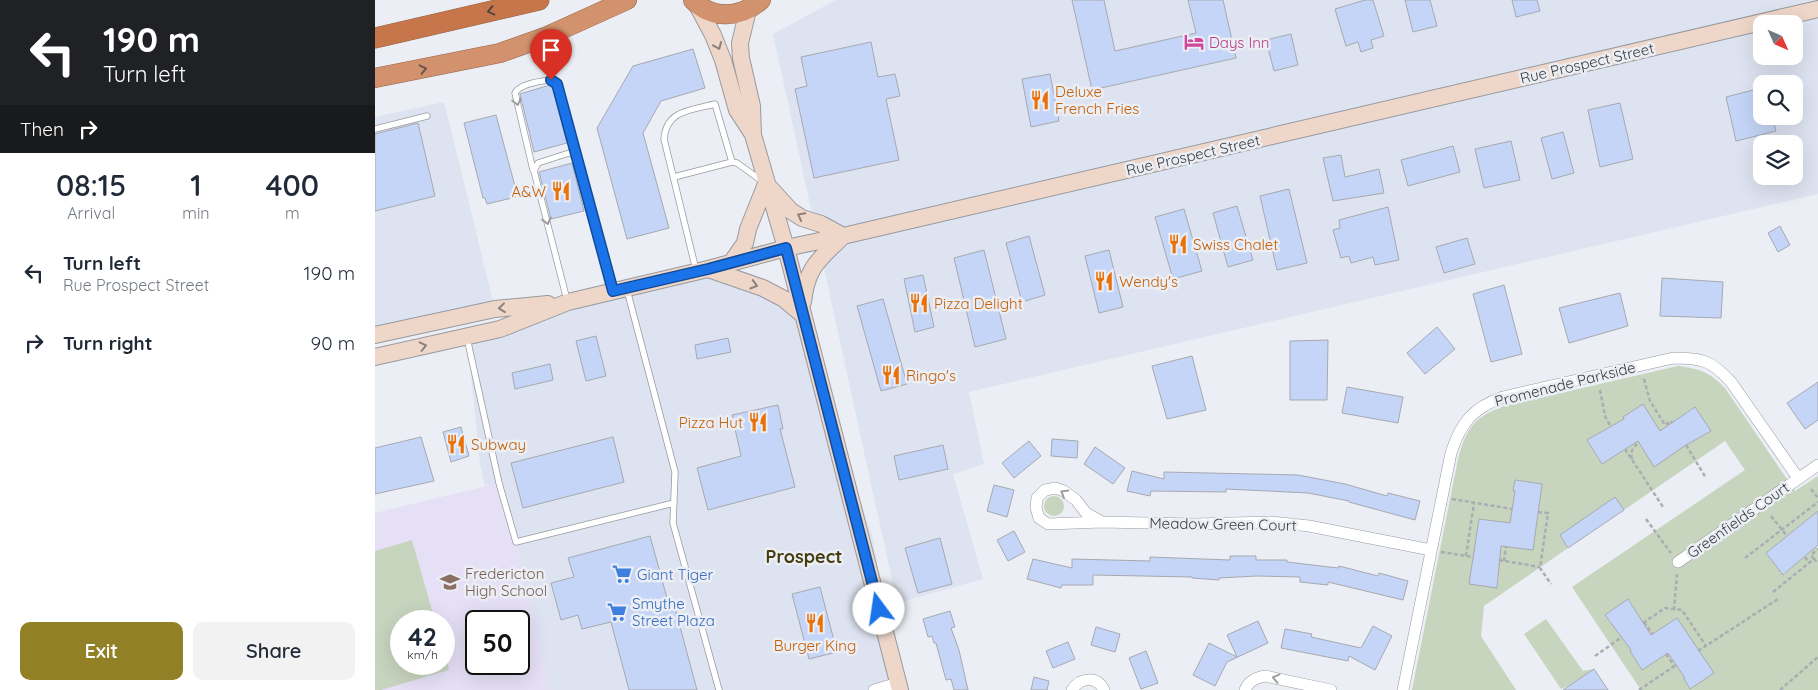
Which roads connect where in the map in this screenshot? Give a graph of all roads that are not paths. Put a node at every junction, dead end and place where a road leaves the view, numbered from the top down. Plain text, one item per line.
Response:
1 (539, 0) edge
2 (627, 0) edge
3 (775, 0) edge
4 (693, 1) edge
5 (753, 6) edge
6 (1818, 9) edge
7 (375, 38) edge
8 (375, 78) edge
9 (427, 116) dead end
10 (375, 129) edge
11 (753, 135) junction
12 (578, 160) junction
13 (732, 162) junction
14 (534, 171) junction
15 (674, 177) junction
16 (766, 184) junction
17 (843, 236) junction
18 (786, 248) junction
19 (731, 263) junction
20 (702, 270) junction
21 (620, 289) junction
22 (568, 302) junction
23 (802, 314) junction
24 (375, 335) edge
25 (467, 336) junction
26 (375, 357) edge
27 (1818, 465) edge
28 (1798, 478) junction
29 (674, 502) junction
30 (1102, 522) junction
31 (1431, 550) junction
32 (1678, 562) road end
33 (899, 687) edge
34 (1308, 688) edge
35 (719, 690) edge
36 (874, 690) edge
37 (1072, 690) edge
38 (1104, 690) edge
39 (1245, 690) edge
40 (1331, 690) edge
41 (1403, 690) edge

1 -> 7 highway
8 -> 2 highway
3 - 5 highway
4 - 5 highway
4 -> 11 main road
5 - 11 main road
6 - 17 main road, Rue Prospect Street
9 - 10 lane
11 - 16 main road
12 - 14 lane
12 -> 14 lane
12 - 21 lane
13 - 15 lane
13 - 15 lane
13 - 16 lane
14 -> 22 lane
15 - 20 lane
17 -> 16 main road
16 - 18 main road
16 - 19 main road
17 - 18 main road, Rue Prospect Street
17 - 23 main road
18 - 19 main road, Rue Prospect Street
18 - 23 main road
19 - 20 main road, Rue Prospect Street
20 - 21 main road, Rue Prospect Street
20 -> 23 main road
21 - 22 main road, Rue Prospect Street
21 - 29 lane
22 -> 24 main road, Rue Prospect Street
22 - 25 main road, Rue Prospect Street
23 - 33 main road
26 -> 25 main road, Rue Prospect Street
25 - 29 lane
27 - 28 street, Greenfields Court
28 - 31 street, Promenade Parkside
28 - 32 street, Greenfields Court
29 - 35 lane
30 -> 30 street, Meadow Green Court
30 - 31 street, Meadow Green Court
31 - 41 street, Promenade Parkside
33 - 36 street
34 -> 39 street
34 - 40 street
37 - 38 street

